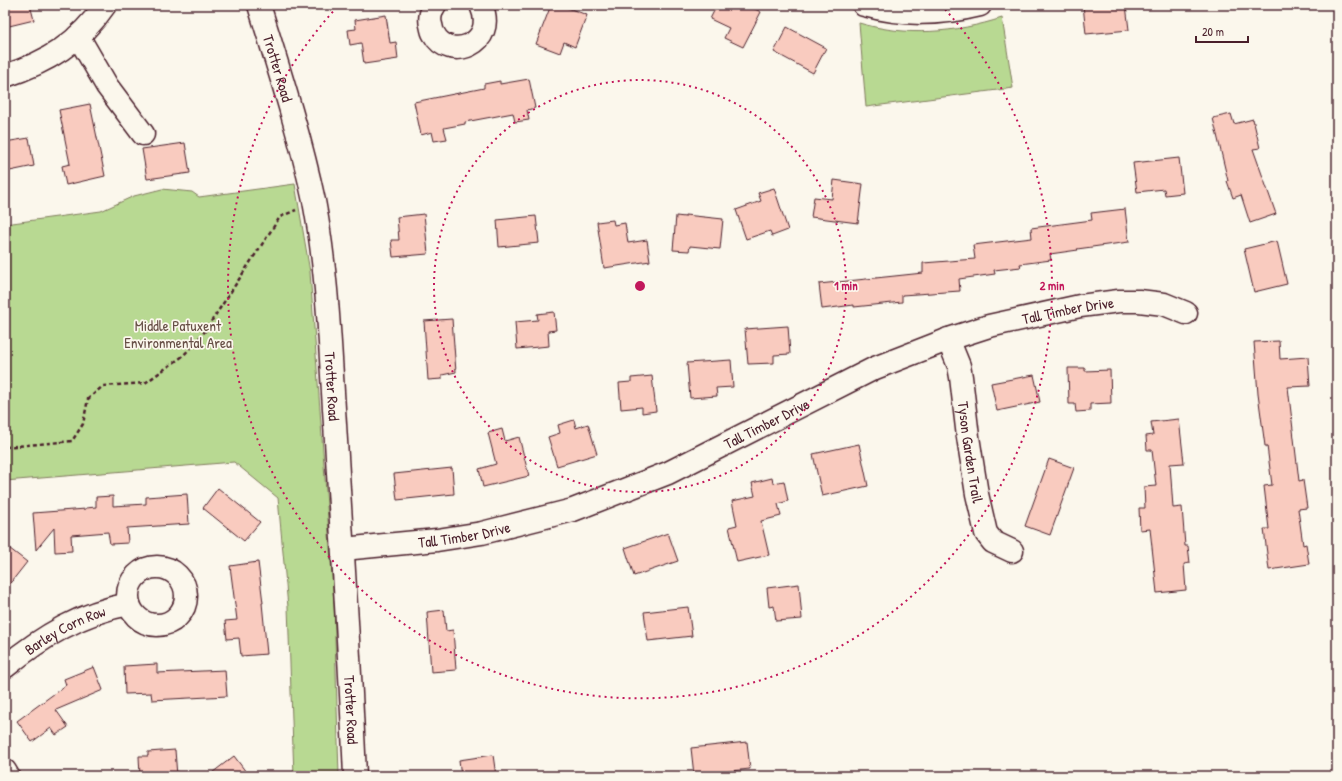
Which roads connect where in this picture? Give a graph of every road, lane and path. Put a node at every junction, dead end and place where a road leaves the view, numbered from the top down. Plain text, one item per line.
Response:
1 (105, 5) edge
2 (259, 5) edge
3 (435, 5) edge
4 (481, 5) edge
5 (864, 5) edge
6 (980, 5) edge
7 (78, 36) junction
8 (5, 76) edge
9 (143, 134) dead end
10 (314, 202) junction
11 (1186, 313) dead end
12 (948, 339) junction
13 (5, 447) edge
14 (343, 549) junction
15 (1012, 551) dead end
16 (129, 604) dead end
17 (5, 667) edge
18 (5, 771) edge
19 (8, 776) edge
20 (355, 776) edge

1 - 7 street
2 - 10 street, Trotter Road
3 - 4 street
5 - 6 street
7 - 8 street
7 - 9 street
10 - 13 path
10 - 14 street, Trotter Road
11 - 12 street, Tall Timber Drive
12 - 14 street, Tall Timber Drive
12 - 15 street, Tyson Garden Trail
14 - 20 street, Trotter Road
16 - 17 street, Barley Corn Row
18 - 19 street

